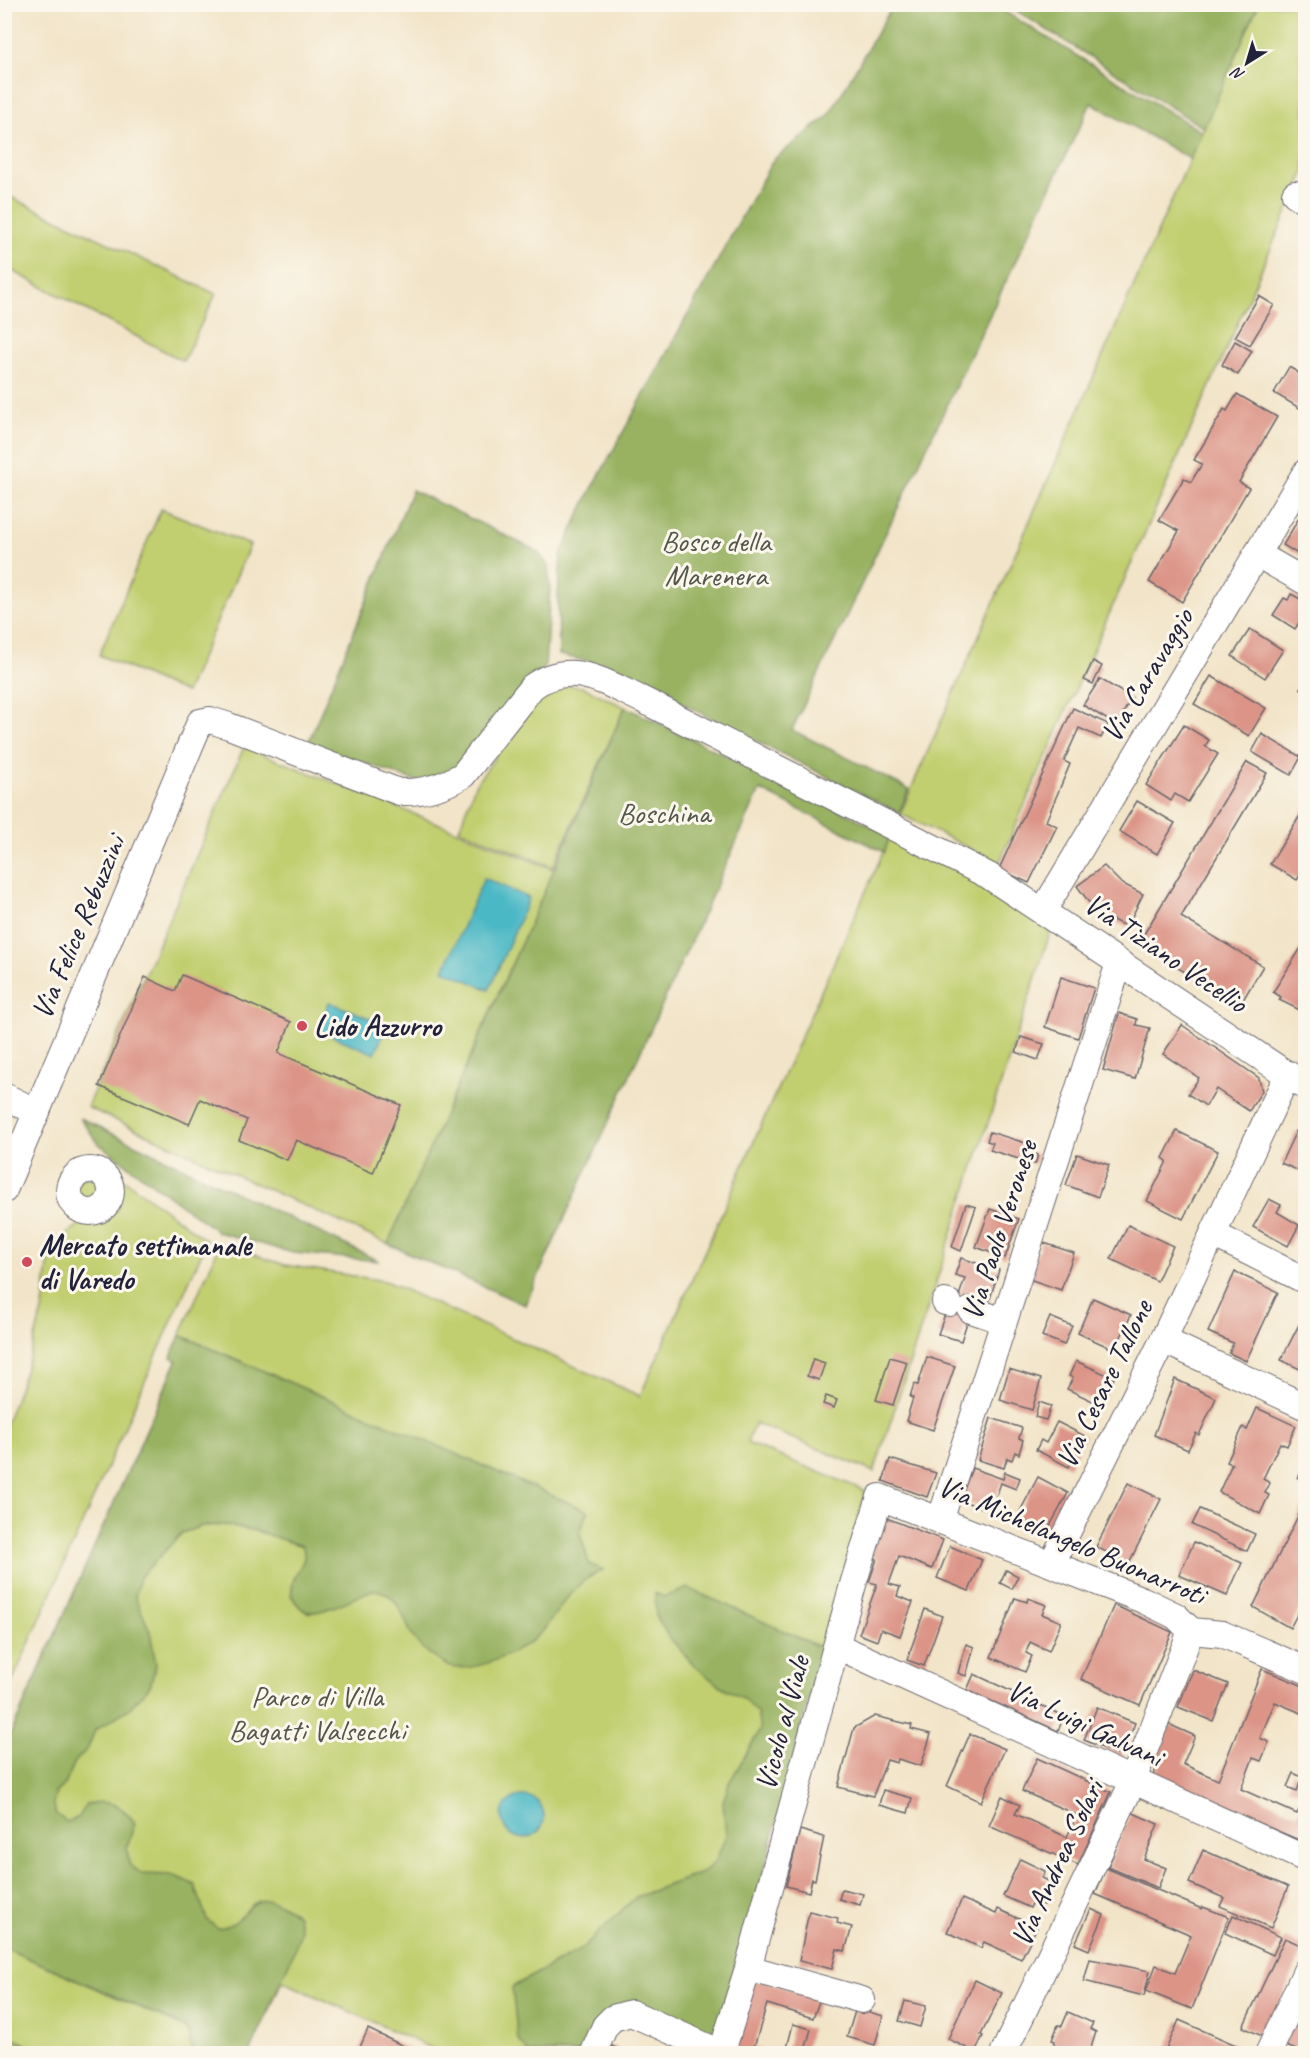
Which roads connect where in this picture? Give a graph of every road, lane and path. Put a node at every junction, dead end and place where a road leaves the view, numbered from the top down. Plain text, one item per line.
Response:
1 (1305, 472) edge
2 (1257, 554) junction
3 (1305, 582) edge
4 (200, 722) joint
5 (1043, 911) junction
6 (1119, 963) junction
7 (1297, 1080) edge
8 (4, 1096) edge
9 (37, 1112) junction
10 (4, 1191) edge
11 (1213, 1234) junction
12 (1305, 1281) edge
13 (955, 1305) dead end
14 (1004, 1321) junction
15 (1162, 1341) junction
16 (1305, 1407) edge
17 (880, 1497) joint
18 (940, 1518) junction
19 (1052, 1563) junction
20 (1191, 1631) junction
21 (837, 1646) junction
22 (1305, 1670) edge
23 (1131, 1780) junction
24 (1305, 1859) edge
25 (748, 1968) junction
26 (1305, 1971) edge
27 (862, 2000) dead end
28 (717, 2051) edge
29 (593, 2054) edge
30 (1004, 2054) edge
31 (1268, 2054) edge

1 - 2 street, Via Caravaggio
2 - 3 street
2 - 5 street, Via Caravaggio
4 - 5 street, Via Tiziano Vecellio
4 - 9 street, Via Felice Rebuzzini
5 - 6 street, Via Tiziano Vecellio
6 - 7 street, Via Tiziano Vecellio
6 - 14 street, Via Paolo Veronese
7 - 11 street, Via Cesare Tallone
8 - 9 street
9 - 10 street, Via Felice Rebuzzini
11 - 12 street
11 - 15 street, Via Cesare Tallone
13 - 14 street
14 - 18 street, Via Paolo Veronese
15 - 16 street
15 - 19 street, Via Cesare Tallone
17 - 18 street, Via Michelangelo Buonarroti
17 - 21 street, Vicolo al Viale
18 - 19 street, Via Michelangelo Buonarroti
19 - 20 street, Via Michelangelo Buonarroti
20 - 22 street, Via Michelangelo Buonarroti
20 - 23 street, Via Andrea Solari
21 - 23 street, Via Luigi Galvani
21 - 25 street, Vicolo al Viale
23 - 24 street, Via Luigi Galvani
23 - 30 street, Via Andrea Solari
25 - 27 street
25 - 28 street, Vicolo al Viale
26 - 31 street
28 - 29 street, Vicolo al Viale

